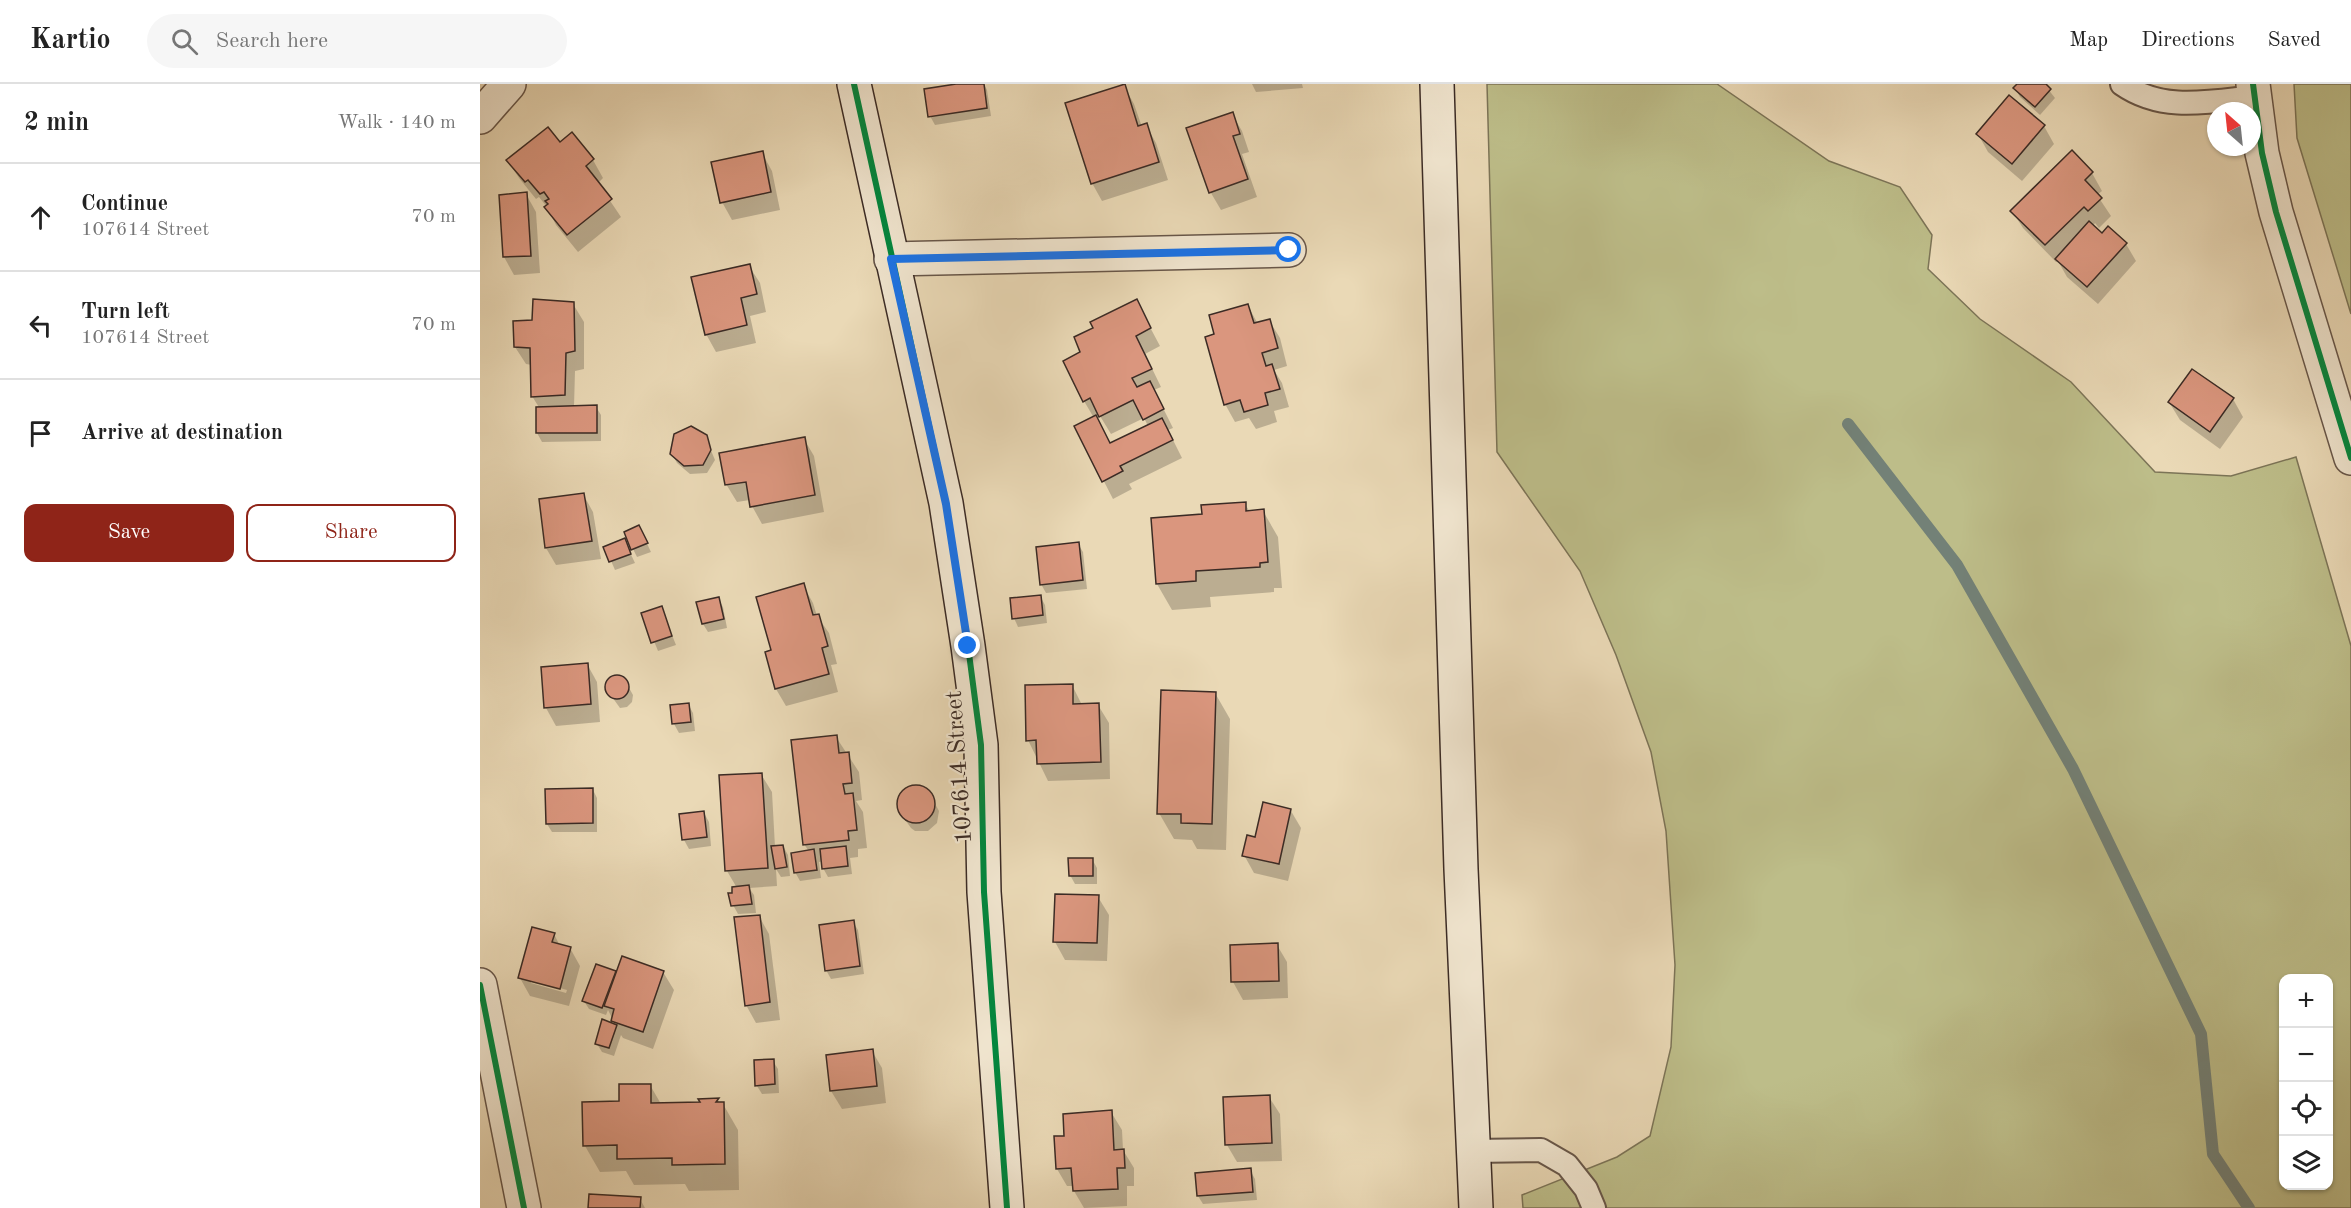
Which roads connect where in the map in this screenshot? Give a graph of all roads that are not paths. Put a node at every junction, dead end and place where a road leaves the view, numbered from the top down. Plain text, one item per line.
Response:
1 (509, 84) edge
2 (854, 84) edge
3 (1437, 84) edge
4 (2122, 84) edge
5 (2253, 90) edge
6 (480, 117) edge
7 (1289, 250) dead end
8 (891, 259) junction
9 (2351, 458) edge
10 (480, 985) edge
11 (1473, 1151) junction
12 (524, 1208) edge
13 (1007, 1208) edge
14 (1476, 1208) edge
15 (1594, 1208) edge

1 - 6 street
2 - 8 street, 107614 Street
3 - 11 street
4 - 5 lane
5 - 9 street
7 - 8 street
8 - 13 street, 107614 Street
10 - 12 street
11 - 14 street
11 - 15 lane

